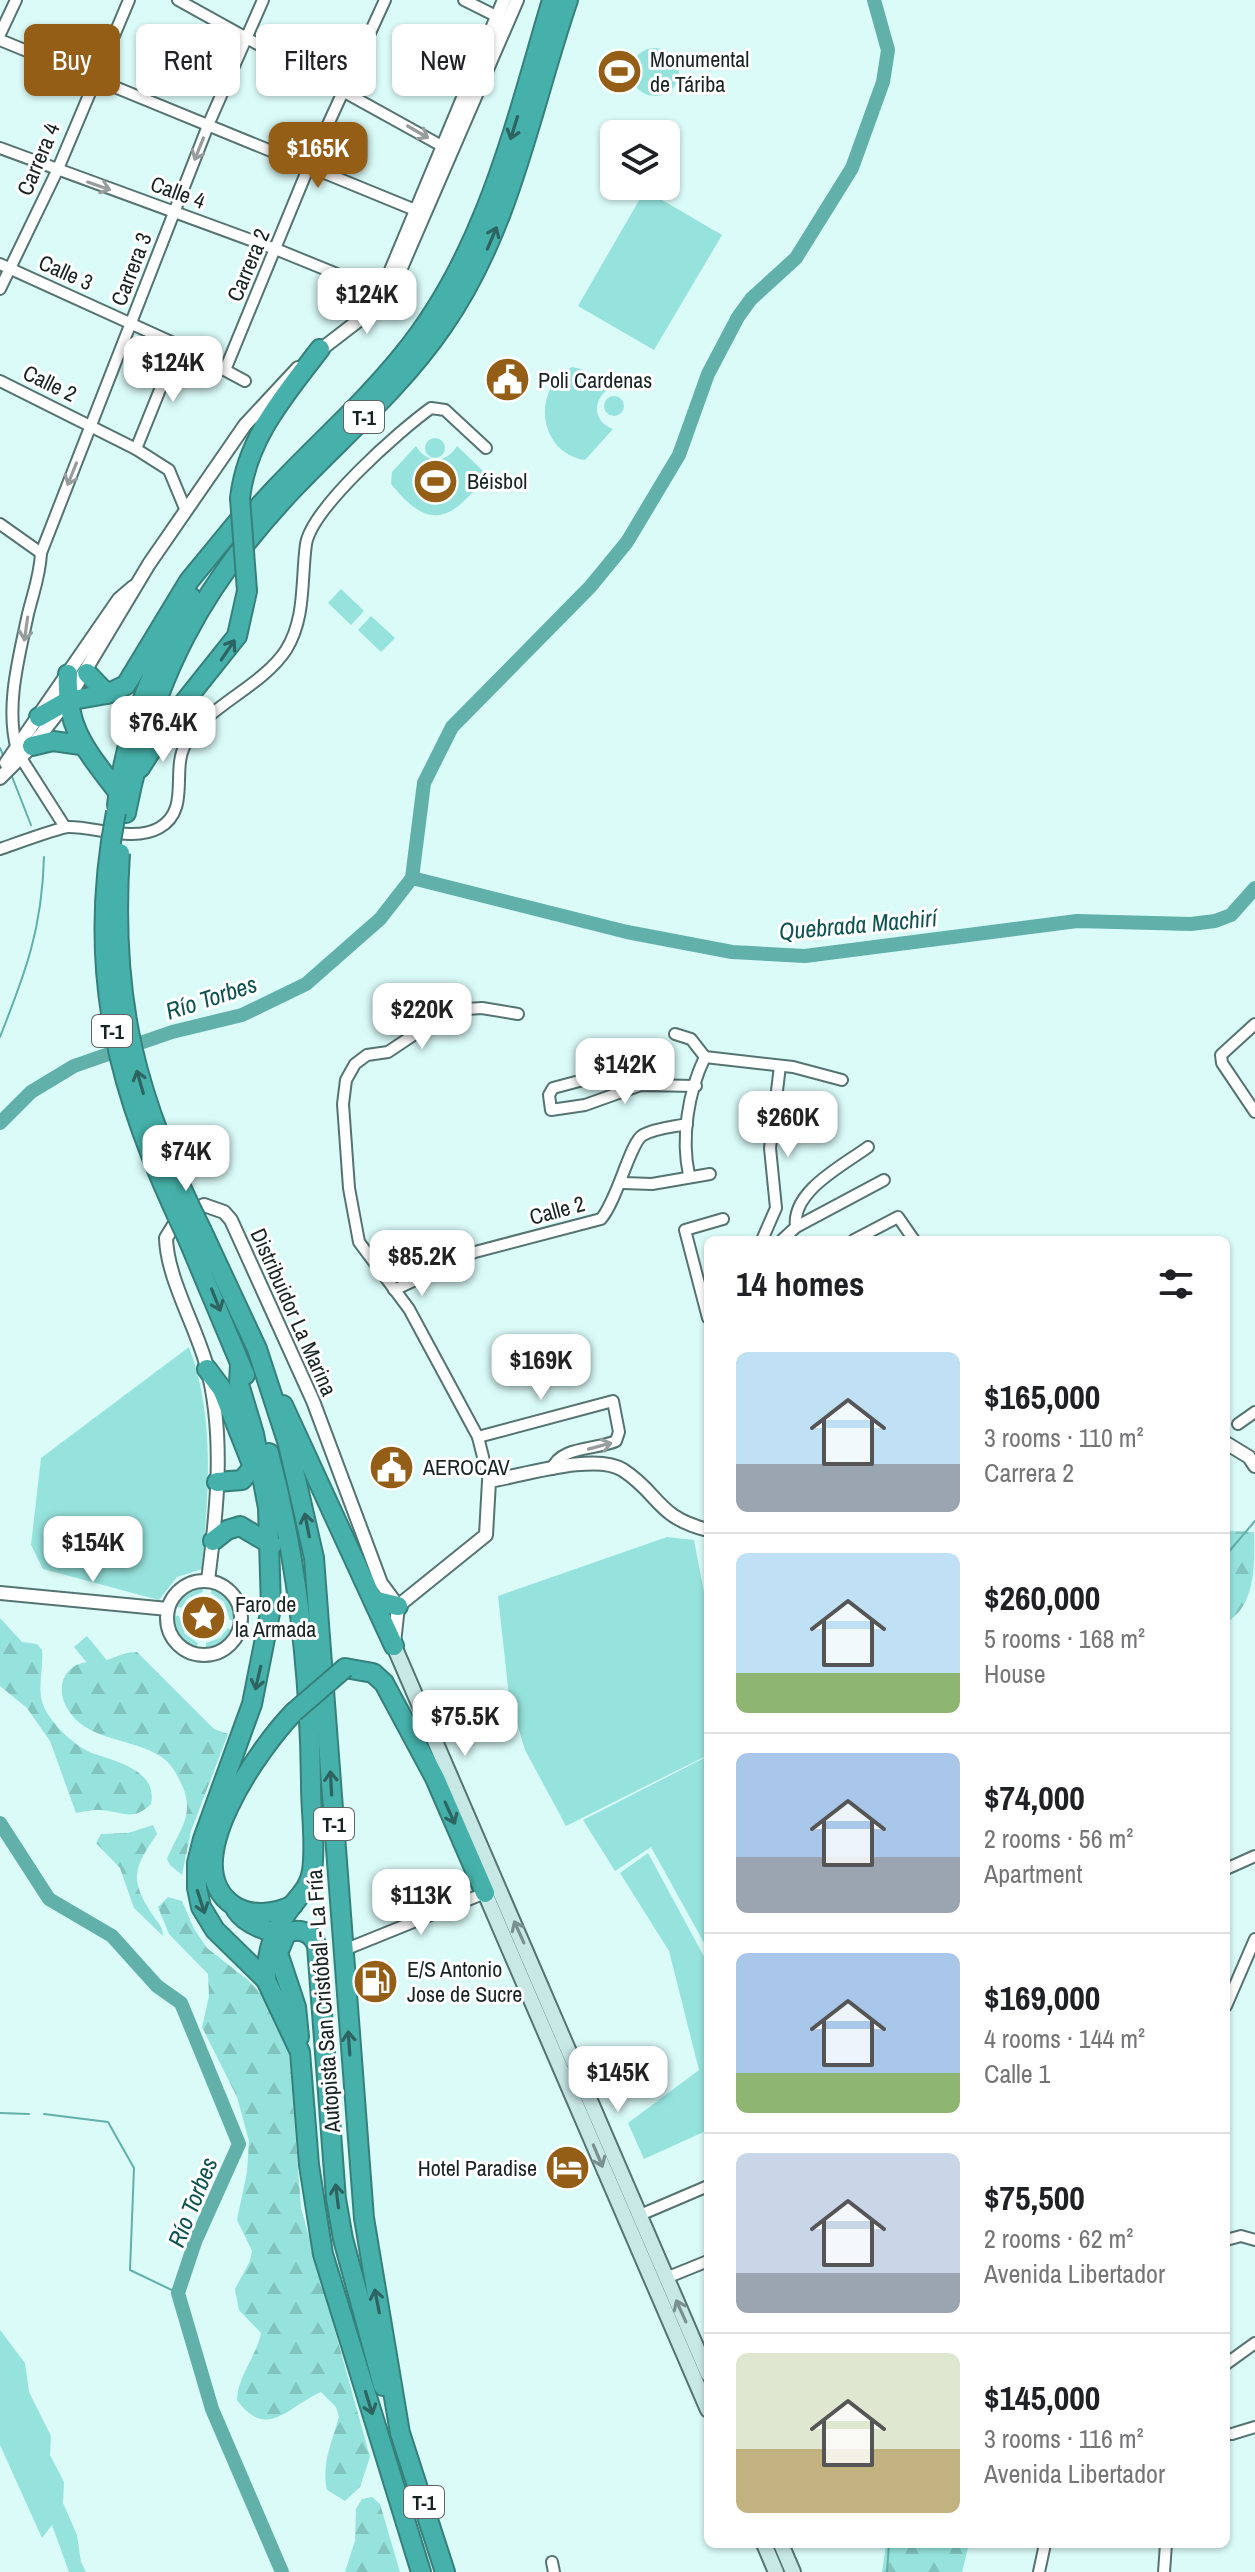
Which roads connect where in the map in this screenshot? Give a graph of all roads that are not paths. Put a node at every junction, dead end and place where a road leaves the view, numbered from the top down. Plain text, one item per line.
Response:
1 (16, 0) edge
2 (129, 0) edge
3 (178, 0) edge
4 (263, 0) edge
5 (385, 0) edge
6 (464, 0) edge
7 (504, 0) edge
8 (517, 0) edge
9 (552, 0) edge
10 (568, 0) edge
11 (502, 19) junction
12 (118, 24) edge
13 (374, 24) edge
14 (0, 34) edge
15 (0, 40) edge
16 (246, 40) junction
17 (256, 45) edge
18 (24, 49) edge
19 (120, 87) edge
20 (87, 96) edge
21 (342, 96) edge
22 (355, 96) edge
23 (209, 123) junction
24 (0, 148) edge
25 (448, 149) junction
26 (309, 166) junction
27 (57, 171) junction
28 (174, 212) junction
29 (422, 213) junction
30 (278, 250) junction
31 (5, 267) edge
32 (0, 289) edge
33 (386, 294) junction
34 (132, 324) junction
35 (178, 345) junction
36 (320, 349) junction
37 (225, 370) junction
38 (0, 381) edge
39 (245, 381) dead end
40 (91, 426) junction
41 (486, 448) dead end
42 (136, 449) junction
43 (281, 483) junction
44 (186, 511) junction
45 (0, 524) edge
46 (41, 553) junction
47 (135, 585) junction
48 (87, 673) junction
49 (68, 674) junction
50 (107, 694) junction
51 (67, 701) junction
52 (39, 717) junction
53 (81, 745) junction
54 (20, 755) junction
55 (1, 774) edge
56 (125, 786) junction
57 (65, 827) junction
58 (0, 849) edge
59 (518, 1014) dead end
60 (1255, 1024) edge
61 (675, 1034) dead end
62 (705, 1057) junction
63 (780, 1066) junction
64 (842, 1080) dead end
65 (641, 1085) junction
66 (696, 1086) junction
67 (1255, 1112) edge
68 (687, 1124) junction
69 (868, 1147) dead end
70 (710, 1174) dead end
71 (689, 1175) junction
72 (884, 1180) dead end
73 (623, 1183) junction
74 (723, 1219) dead end
75 (796, 1227) junction
76 (195, 1234) junction
77 (764, 1236) edge
78 (786, 1236) edge
79 (862, 1236) edge
80 (911, 1236) edge
81 (394, 1290) junction
82 (704, 1303) edge
83 (240, 1364) junction
84 (207, 1369) junction
85 (271, 1391) junction
86 (1255, 1412) edge
87 (1238, 1424) dead end
88 (478, 1437) junction
89 (1230, 1446) edge
90 (1253, 1460) edge
91 (552, 1469) junction
92 (259, 1470) junction
93 (489, 1481) junction
94 (217, 1482) junction
95 (704, 1529) edge
96 (213, 1541) junction
97 (272, 1545) junction
98 (208, 1580) junction
99 (0, 1593) edge
100 (373, 1600) junction
101 (398, 1606) junction
102 (168, 1609) junction
103 (394, 1646) junction
104 (1255, 1856) edge
105 (1230, 1867) edge
106 (485, 1893) junction
107 (293, 1905) junction
108 (234, 1906) junction
109 (280, 1934) junction
110 (1255, 1939) edge
111 (344, 1950) junction
112 (266, 1980) junction
113 (1230, 1997) edge
114 (300, 2052) junction
115 (704, 2188) edge
116 (640, 2215) junction
117 (1230, 2239) edge
118 (1255, 2240) edge
119 (704, 2263) edge
120 (666, 2278) junction
121 (702, 2340) edge
122 (1255, 2343) edge
123 (1230, 2361) edge
124 (704, 2401) edge
125 (1255, 2427) edge
126 (400, 2433) junction
127 (1232, 2434) dead end
128 (766, 2548) edge
129 (783, 2548) edge
130 (1044, 2548) edge
131 (1166, 2548) edge
132 (421, 2572) edge
133 (445, 2572) edge
134 (776, 2572) edge
135 (793, 2572) edge
136 (1039, 2572) edge
137 (1164, 2572) edge

1 - 14 street
2 - 12 street, Carrera 4
3 - 16 street
4 - 16 street, Carrera 3
5 - 13 street, Carrera 2
6 - 11 street
7 - 11 street
8 - 11 street
9 -> 43 highway, Autopista San Cristóbal - La Fría / T-1
56 -> 10 highway, Autopista San Cristóbal - La Fría / T-1
11 - 25 street
15 - 18 street
16 - 17 street
16 - 23 street, Carrera 3
19 - 23 street
20 - 27 street, Carrera 4
21 - 26 street, Carrera 2
22 -> 25 street
23 - 26 street
23 -> 28 street, Carrera 3
24 - 27 street, Calle 4
25 - 29 street
26 - 29 street
26 - 30 street, Carrera 2
27 -> 28 street, Calle 4
27 - 31 street, Carrera 4
28 - 30 street, Calle 4
28 - 34 street, Carrera 3
29 - 33 street
30 - 33 street, Calle 4
30 - 37 street, Carrera 2
31 - 32 street, Carrera 4
31 - 34 street, Calle 3
33 - 36 street
34 - 35 street, Calle 3
34 - 40 street, Carrera 3
35 - 37 street, Calle 3
35 - 42 street
36 - 44 street
56 -> 36 highway, bridge
37 - 39 street, Calle 3
38 - 40 street, Calle 2
40 - 42 street, Calle 2
40 -> 46 street, Carrera 3
41 - 57 street
42 - 44 street, Calle 2
43 - 50 highway
43 - 56 highway, Autopista San Cristóbal - La Fría / T-1
44 - 47 street
45 - 46 street
46 -> 54 street, Carrera 3
47 - 48 street
47 - 49 street
48 - 50 highway
48 - 51 street
49 - 51 highway
49 - 52 street
50 - 51 highway
51 - 52 highway
51 - 53 highway
51 - 54 street
52 - 54 street
53 - 54 highway
53 - 56 highway
54 - 55 street
54 - 57 street
56 - 76 highway, Autopista San Cristóbal - La Fría / T-1, bridge
57 - 58 street
59 - 81 street
60 - 67 street
61 - 62 street
62 - 63 street
62 - 66 street
63 - 64 street
63 - 77 street
65 - 65 street
65 - 66 street
66 - 68 street
68 - 71 street
68 - 73 street, Calle 2
69 - 75 street
70 - 71 street
71 - 73 street
72 - 75 street
73 - 81 street, Calle 2
74 - 82 street
75 - 78 street
76 -> 83 highway, Autopista San Cristóbal - La Fría / T-1
76 - 85 highway, Autopista San Cristóbal - La Fría / T-1
79 - 80 street
81 - 88 street
83 - 92 highway, Autopista San Cristóbal - La Fría / T-1
83 - 107 highway
84 - 92 highway
84 - 94 street, Distribuidor La Marina
84 - 101 street, Distribuidor La Marina
85 - 100 highway
111 -> 85 highway, Autopista San Cristóbal - La Fría / T-1
86 - 87 street
91 -> 88 street
88 - 93 street
89 - 90 street
91 - 93 street
91 - 95 street
92 - 94 highway
92 - 97 highway, Autopista San Cristóbal - La Fría / T-1
93 - 101 street
94 - 96 street, Distribuidor La Marina
96 - 97 highway
96 - 98 street, Distribuidor La Marina
97 -> 112 highway, Autopista San Cristóbal - La Fría / T-1
98 - 102 street
98 - 102 street
99 - 102 street
100 - 101 highway
100 - 103 highway
101 - 103 street
116 -> 103 main road
104 - 105 street
108 -> 106 highway, bridge
106 - 111 street
106 -> 124 main road
107 - 108 highway
107 - 109 highway
108 - 109 highway
109 - 112 highway
109 - 114 highway
126 -> 109 highway
110 - 113 street
126 -> 111 highway, Autopista San Cristóbal - La Fría / T-1
112 - 114 highway, Autopista San Cristóbal - La Fría / T-1
114 -> 132 highway, Autopista San Cristóbal - La Fría / T-1
115 - 116 street
116 - 120 main road
117 - 118 street
119 - 120 street
121 -> 120 main road
122 - 123 street
125 - 127 street
126 - 133 highway, Autopista San Cristóbal - La Fría / T-1
128 - 134 main road
129 - 135 main road
130 - 136 street
131 - 137 street

